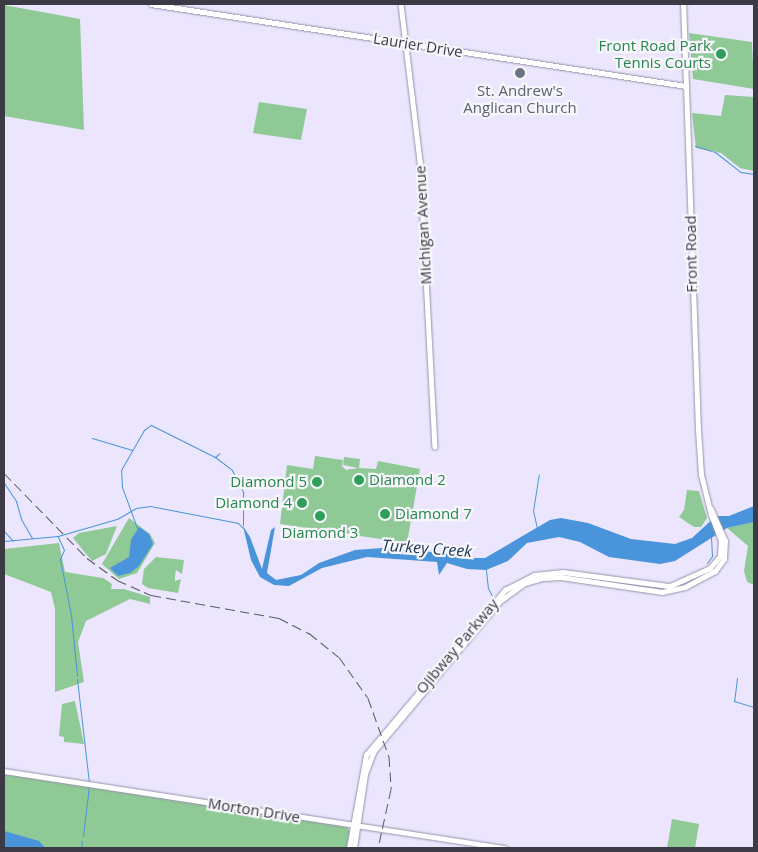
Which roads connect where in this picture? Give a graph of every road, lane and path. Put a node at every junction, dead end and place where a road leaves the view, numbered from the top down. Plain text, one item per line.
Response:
1 (150, 4) edge
2 (402, 4) edge
3 (683, 4) edge
4 (407, 43) junction
5 (686, 86) junction
6 (435, 446) dead end
7 (708, 503) joint
8 (4, 771) edge
9 (355, 825) junction
10 (349, 848) edge
11 (354, 848) edge
12 (505, 848) edge

1 - 4 street, Laurier Drive
2 - 4 street, Michigan Avenue
3 - 5 street, Front Road
4 - 5 street, Laurier Drive
4 - 6 street, Michigan Avenue
5 - 7 street, Front Road
7 - 9 street, Ojibway Parkway
8 - 9 street, Morton Drive
9 - 10 street, Ojibway Parkway
9 - 11 street, Ojibway Parkway
9 - 12 street, Morton Drive

